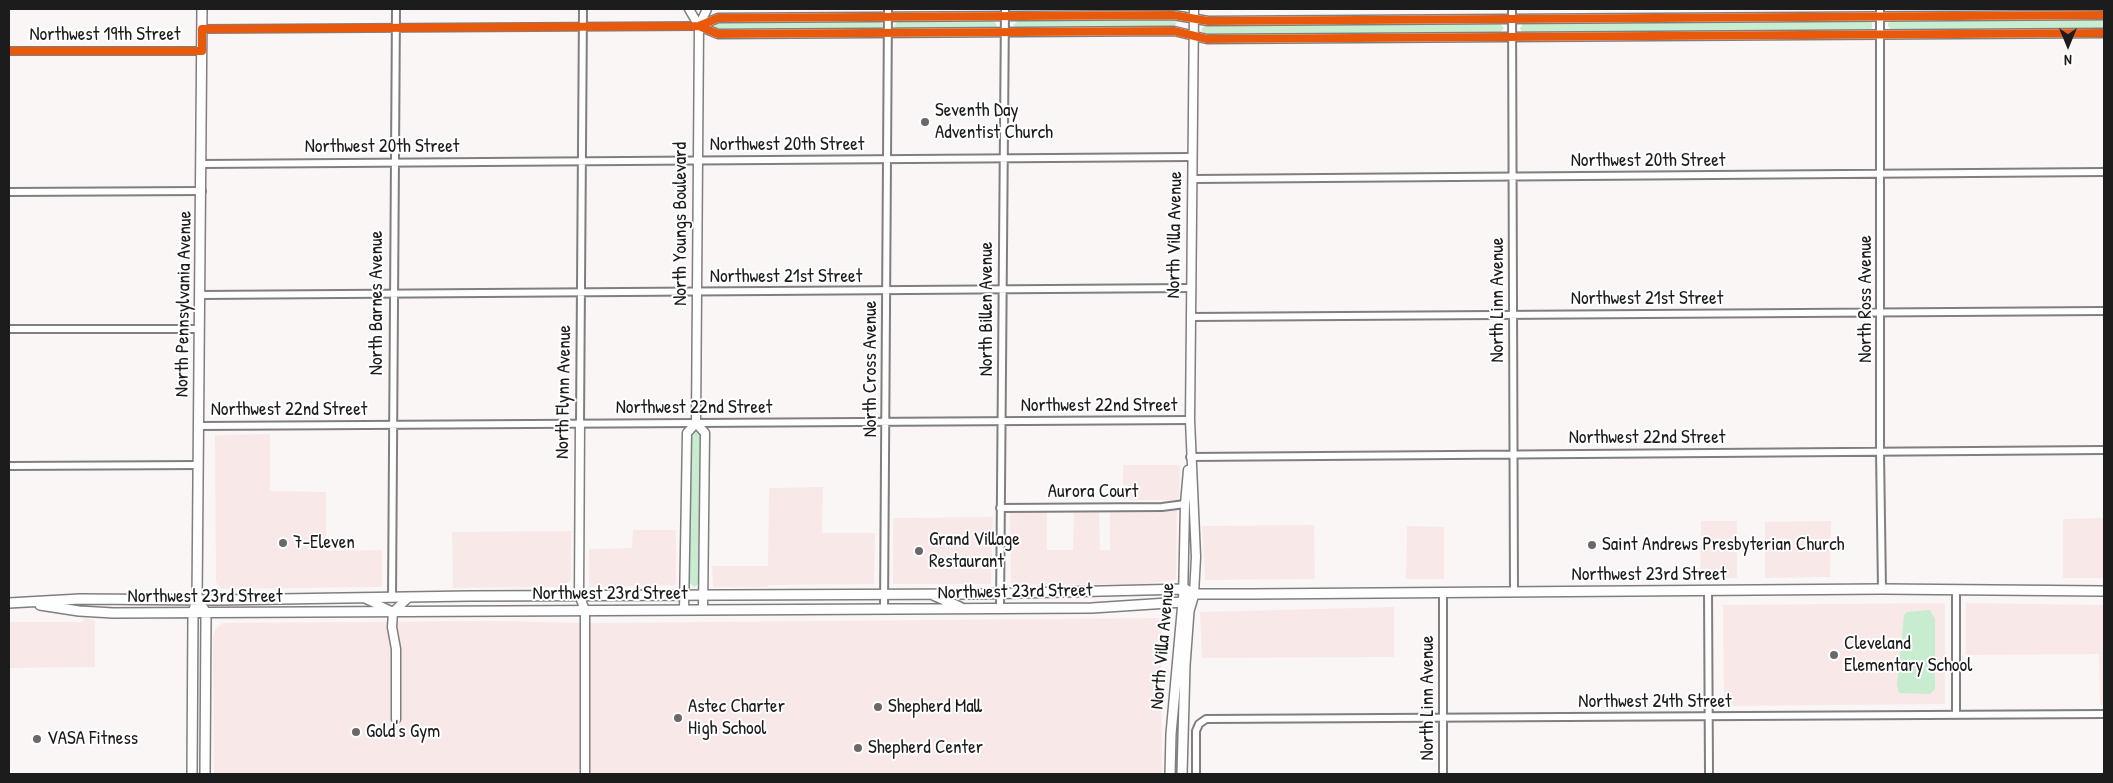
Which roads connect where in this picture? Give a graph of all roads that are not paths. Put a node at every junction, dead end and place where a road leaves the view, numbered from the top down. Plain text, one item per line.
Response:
1 (202, 9) edge
2 (396, 9) edge
3 (583, 9) edge
4 (689, 9) edge
5 (707, 9) edge
6 (888, 9) edge
7 (1194, 9) edge
8 (1512, 9) edge
9 (1005, 13) edge
10 (1880, 13) edge
11 (2104, 15) edge
12 (888, 18) junction
13 (1194, 19) junction
14 (1512, 19) junction
15 (583, 26) junction
16 (699, 26) junction
17 (396, 27) junction
18 (202, 29) junction
19 (1005, 33) junction
20 (2104, 33) edge
21 (888, 34) junction
22 (1880, 35) junction
23 (1194, 36) junction
24 (1512, 38) junction
25 (9, 51) edge
26 (202, 51) junction
27 (1192, 157) junction
28 (1003, 159) junction
29 (698, 160) junction
30 (888, 160) junction
31 (394, 162) junction
32 (582, 162) junction
33 (202, 164) junction
34 (2104, 172) edge
35 (1880, 174) junction
36 (1512, 176) junction
37 (1192, 179) junction
38 (202, 191) junction
39 (9, 192) edge
40 (1191, 288) junction
41 (1002, 290) junction
42 (886, 291) junction
43 (697, 292) junction
44 (582, 293) junction
45 (394, 294) junction
46 (200, 295) junction
47 (2104, 311) edge
48 (1881, 312) junction
49 (1513, 315) junction
50 (1191, 317) junction
51 (9, 329) edge
52 (200, 329) junction
53 (1190, 420) junction
54 (1001, 421) junction
55 (885, 422) junction
56 (696, 423) junction
57 (392, 424) junction
58 (580, 424) junction
59 (200, 426) junction
60 (2104, 450) edge
61 (1880, 452) junction
62 (1513, 454) junction
63 (1190, 459) junction
64 (199, 465) junction
65 (9, 466) edge
66 (1185, 504) junction
67 (1000, 508) junction
68 (1185, 589) junction
69 (1882, 589) junction
70 (1956, 589) junction
71 (1131, 590) junction
72 (2104, 590) edge
73 (1091, 591) junction
74 (1708, 591) junction
75 (1047, 592) junction
76 (1442, 592) junction
77 (1514, 592) junction
78 (931, 594) junction
79 (980, 594) junction
80 (1000, 594) junction
81 (1194, 594) junction
82 (579, 595) junction
83 (684, 595) junction
84 (703, 595) junction
85 (779, 595) junction
86 (884, 595) junction
87 (470, 596) junction
88 (518, 596) junction
89 (392, 597) junction
90 (364, 598) junction
91 (409, 598) junction
92 (100, 599) junction
93 (198, 600) junction
94 (1183, 602) junction
95 (9, 603) edge
96 (24, 603) junction
97 (1132, 605) junction
98 (1048, 608) junction
99 (1092, 608) junction
100 (964, 609) junction
101 (1000, 609) junction
102 (585, 610) junction
103 (684, 610) junction
104 (703, 610) junction
105 (780, 610) junction
106 (884, 610) junction
107 (470, 611) junction
108 (518, 611) junction
109 (393, 612) junction
110 (100, 613) junction
111 (193, 613) junction
112 (206, 613) junction
113 (2104, 714) edge
114 (1956, 715) junction
115 (1710, 716) junction
116 (1442, 718) junction
117 (396, 719) dead end
118 (192, 774) edge
119 (205, 774) edge
120 (585, 774) edge
121 (1170, 774) edge
122 (1182, 774) edge
123 (1196, 774) edge
124 (1443, 774) edge
125 (1709, 774) edge

1 - 18 main road, North Pennsylvania Avenue
2 - 17 street, North Barnes Avenue
3 - 15 street, North Flynn Avenue
4 - 16 street
5 - 16 street, North Youngs Boulevard
6 - 12 street, North Cross Avenue
7 - 13 street, North Villa Avenue
8 - 14 street, North Linn Avenue
9 - 12 street, Northwest 19th Street
9 - 13 street, Northwest 19th Street
9 - 19 street, North Billen Avenue
10 - 11 street, Northwest 19th Street
10 - 14 street, Northwest 19th Street
10 - 22 street, North Ross Avenue
12 - 16 street, Northwest 19th Street
12 - 21 street, North Cross Avenue
13 - 14 street, Northwest 19th Street
13 - 23 street, North Villa Avenue
14 - 24 street, North Linn Avenue
15 - 16 street, Northwest 19th Street
15 - 17 street, Northwest 19th Street
15 - 32 street, North Flynn Avenue
16 - 21 street, Northwest 19th Street
16 - 29 street, North Youngs Boulevard
17 - 18 street, Northwest 19th Street
17 - 31 street, North Barnes Avenue
18 - 26 main road, North Pennsylvania Avenue
19 - 21 street, Northwest 19th Street
19 - 23 street, Northwest 19th Street
19 - 28 street, North Billen Avenue
20 - 22 street, Northwest 19th Street
21 - 30 street, North Cross Avenue
22 - 24 street, Northwest 19th Street
22 - 35 street, North Ross Avenue
23 - 24 street, Northwest 19th Street
23 - 27 street, North Villa Avenue
24 - 36 street, North Linn Avenue
25 - 26 street, Northwest 19th Street
26 - 33 main road, North Pennsylvania Avenue
27 - 28 street, Northwest 20th Street
27 - 37 street, North Villa Avenue
28 - 30 street, Northwest 20th Street
28 - 41 street, North Billen Avenue
29 - 30 street, Northwest 20th Street
29 - 32 street, Northwest 20th Street
29 - 43 street, North Youngs Boulevard
30 - 42 street, North Cross Avenue
31 - 32 street, Northwest 20th Street
31 - 33 street, Northwest 20th Street
31 - 45 street, North Barnes Avenue
32 - 44 street, North Flynn Avenue
33 - 38 main road, North Pennsylvania Avenue
34 - 35 street, Northwest 20th Street
35 - 36 street, Northwest 20th Street
35 - 48 street, North Ross Avenue
36 - 37 street, Northwest 20th Street
36 - 49 street, North Linn Avenue
37 - 40 street, North Villa Avenue
38 - 39 street
38 - 46 main road, North Pennsylvania Avenue
40 - 41 street, Northwest 21st Street
40 - 50 street, North Villa Avenue
41 - 42 street, Northwest 21st Street
41 - 54 street, North Billen Avenue
42 - 43 street, Northwest 21st Street
42 - 55 street, North Cross Avenue
43 - 44 street, Northwest 21st Street
43 - 56 street, North Youngs Boulevard
44 - 45 street, Northwest 21st Street
44 - 58 street, North Flynn Avenue
45 - 46 street, Northwest 21st Street
45 - 57 street, North Barnes Avenue
46 - 52 main road, North Pennsylvania Avenue
47 - 48 street, Northwest 21st Street
48 - 49 street, Northwest 21st Street
48 - 61 street, North Ross Avenue
49 - 50 street, Northwest 21st Street
49 - 62 street, North Linn Avenue
50 - 53 street, North Villa Avenue
51 - 52 street
52 - 59 main road, North Pennsylvania Avenue
53 - 54 street, Northwest 22nd Street
53 - 63 street, North Villa Avenue
54 - 55 street, Northwest 22nd Street
54 - 67 street, North Billen Avenue
55 - 56 street, Northwest 22nd Street
55 - 86 street, North Cross Avenue
56 - 58 street, Northwest 22nd Street
56 - 83 street, North Youngs Boulevard
56 - 84 street, North Youngs Boulevard
57 - 58 street, Northwest 22nd Street
57 - 59 street, Northwest 22nd Street
57 - 89 street, North Barnes Avenue
58 - 82 street, North Flynn Avenue
59 - 64 main road, North Pennsylvania Avenue
60 - 61 street, Northwest 22nd Street
61 - 62 street, Northwest 22nd Street
61 - 69 street, North Ross Avenue
62 - 63 street, Northwest 22nd Street
62 - 77 street, North Linn Avenue
63 - 66 street, North Villa Avenue
63 - 81 street, North Villa Avenue
64 - 65 street
64 - 93 main road, North Pennsylvania Avenue
66 - 67 street, Aurora Court
66 - 68 street, North Villa Avenue
67 - 80 street, North Billen Avenue
68 - 71 main road, Northwest 23rd Street
68 - 81 main road, Northwest 23rd Street
68 - 94 street, North Villa Avenue
69 - 70 main road, Northwest 23rd Street
69 - 74 main road, Northwest 23rd Street
70 - 72 main road, Northwest 23rd Street
70 - 114 street
71 - 73 main road, Northwest 23rd Street
71 - 97 main road
73 - 75 main road, Northwest 23rd Street
73 - 99 main road
74 - 77 main road, Northwest 23rd Street
74 - 115 street
75 - 80 main road, Northwest 23rd Street
75 - 98 main road
76 - 77 main road, Northwest 23rd Street
76 - 81 main road, Northwest 23rd Street
76 - 116 street, North Linn Avenue
78 - 79 main road, Northwest 23rd Street
78 - 86 main road, Northwest 23rd Street
78 - 100 main road
79 - 80 main road, Northwest 23rd Street
79 - 100 main road
80 - 101 street, North Billen Avenue
81 - 94 main road
81 - 122 main road, North Villa Avenue
82 - 83 main road, Northwest 23rd Street
82 - 88 main road, Northwest 23rd Street
82 - 102 street, North Flynn Avenue
83 - 84 main road, Northwest 23rd Street
83 - 103 street, North Youngs Boulevard
84 - 85 main road, Northwest 23rd Street
84 - 104 street, North Youngs Boulevard
85 - 86 main road, Northwest 23rd Street
85 - 105 main road
86 - 106 street, North Cross Avenue
87 - 88 main road, Northwest 23rd Street
87 - 91 main road, Northwest 23rd Street
87 - 107 main road
88 - 108 main road
89 - 90 main road, Northwest 23rd Street
89 - 91 main road, Northwest 23rd Street
90 - 93 main road, Northwest 23rd Street
90 - 109 street
91 - 109 street
92 - 93 main road, Northwest 23rd Street
92 - 96 main road, Northwest 23rd Street
92 - 110 main road
93 - 111 main road, North Pennsylvania Avenue
93 - 112 main road
94 - 97 main road, Northwest 23rd Street
94 - 121 main road, North Villa Avenue
95 - 96 main road, Northwest 23rd Street
96 - 110 main road, Northwest 23rd Street
97 - 99 main road, Northwest 23rd Street
98 - 99 main road, Northwest 23rd Street
98 - 101 main road, Northwest 23rd Street
100 - 101 main road, Northwest 23rd Street
100 - 106 main road, Northwest 23rd Street
102 - 103 main road, Northwest 23rd Street
102 - 108 main road, Northwest 23rd Street
102 - 120 street, North Flynn Avenue
103 - 104 main road, Northwest 23rd Street
104 - 105 main road, Northwest 23rd Street
105 - 106 main road, Northwest 23rd Street
107 - 108 main road, Northwest 23rd Street
107 - 109 main road, Northwest 23rd Street
109 - 112 main road, Northwest 23rd Street
109 - 117 street
110 - 111 main road, Northwest 23rd Street
111 - 112 main road, Northwest 23rd Street
111 - 118 main road, North Pennsylvania Avenue
112 - 119 main road
113 - 114 street, Northwest 24th Street
114 - 115 street, Northwest 24th Street
115 - 116 street, Northwest 24th Street
115 - 125 street
116 - 123 street, Northwest 24th Street
116 - 124 street, North Linn Avenue

